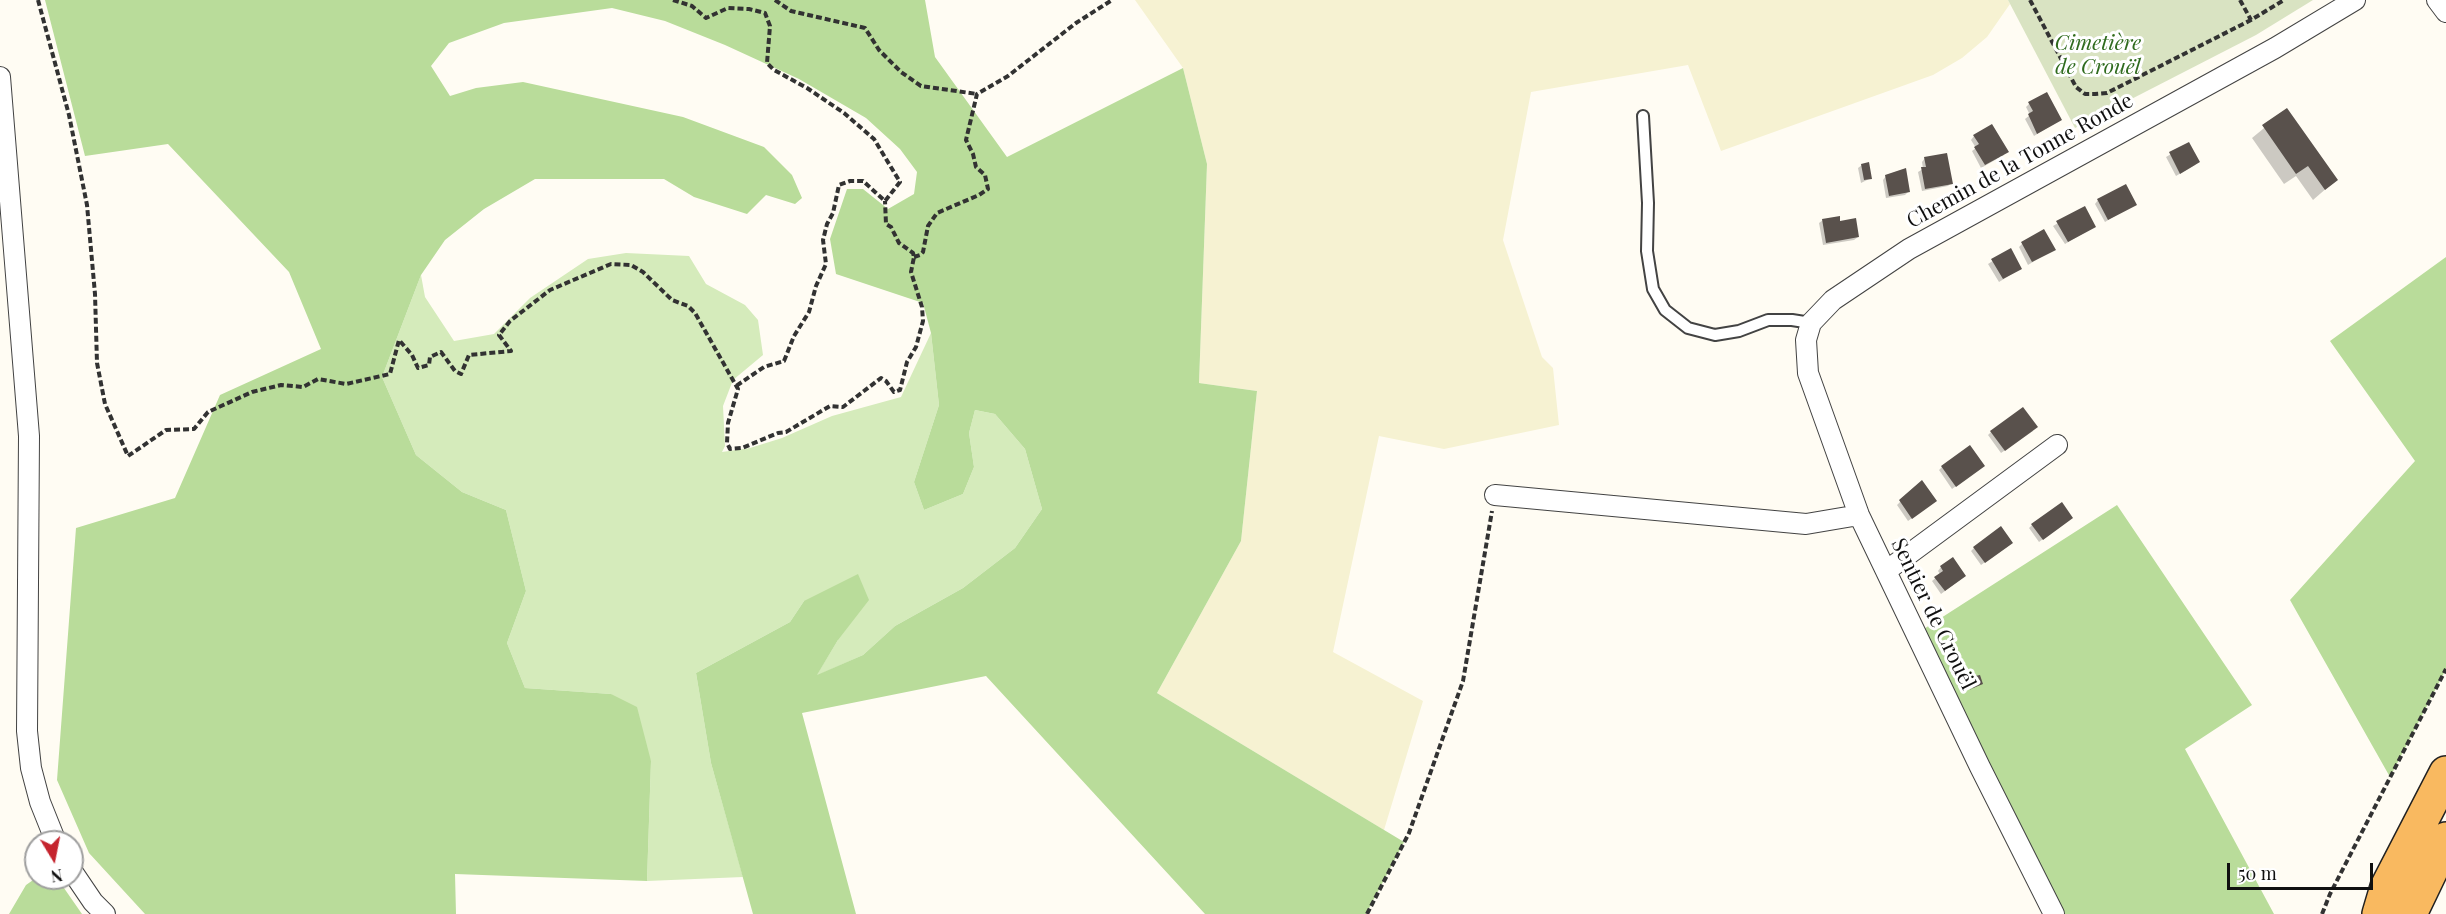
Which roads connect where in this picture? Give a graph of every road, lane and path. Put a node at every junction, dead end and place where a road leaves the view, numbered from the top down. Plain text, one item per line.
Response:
1 (38, 0) edge
2 (673, 0) edge
3 (775, 0) edge
4 (1112, 0) edge
5 (2030, 0) edge
6 (2240, 0) edge
7 (2284, 0) edge
8 (2355, 0) edge
9 (2437, 0) edge
10 (2446, 12) edge
11 (2251, 20) junction
12 (0, 77) edge
13 (976, 94) junction
14 (1643, 116) dead end
15 (2, 127) edge
16 (885, 201) junction
17 (915, 257) junction
18 (1810, 323) junction
19 (736, 386) junction
20 (2057, 446) dead end
21 (1495, 495) joint
22 (1859, 515) junction
23 (1886, 571) junction
24 (2446, 669) edge
25 (2446, 773) edge
26 (51, 830) edge
27 (2446, 839) edge
28 (84, 889) edge
29 (2380, 905) edge
30 (105, 914) edge
31 (1367, 914) edge
32 (2054, 914) edge
33 (2322, 914) edge
34 (2410, 914) edge

1 - 19 path
2 - 16 path
3 - 13 path
4 - 13 path
5 - 11 path
6 - 11 path
7 - 11 path
8 - 18 street, Chemin de la Tonne Ronde
9 - 10 street
12 - 15 street
13 - 17 path
14 - 18 lane
15 - 26 street
16 - 17 path
16 - 19 path
17 - 19 path
18 - 22 street, Sentier de Crouël
20 - 23 street
21 - 22 street
21 - 31 path
22 - 23 street, Sentier de Crouël
23 - 32 street, Sentier de Crouël
24 - 33 path
25 - 29 highway
27 - 34 highway
28 - 30 street

